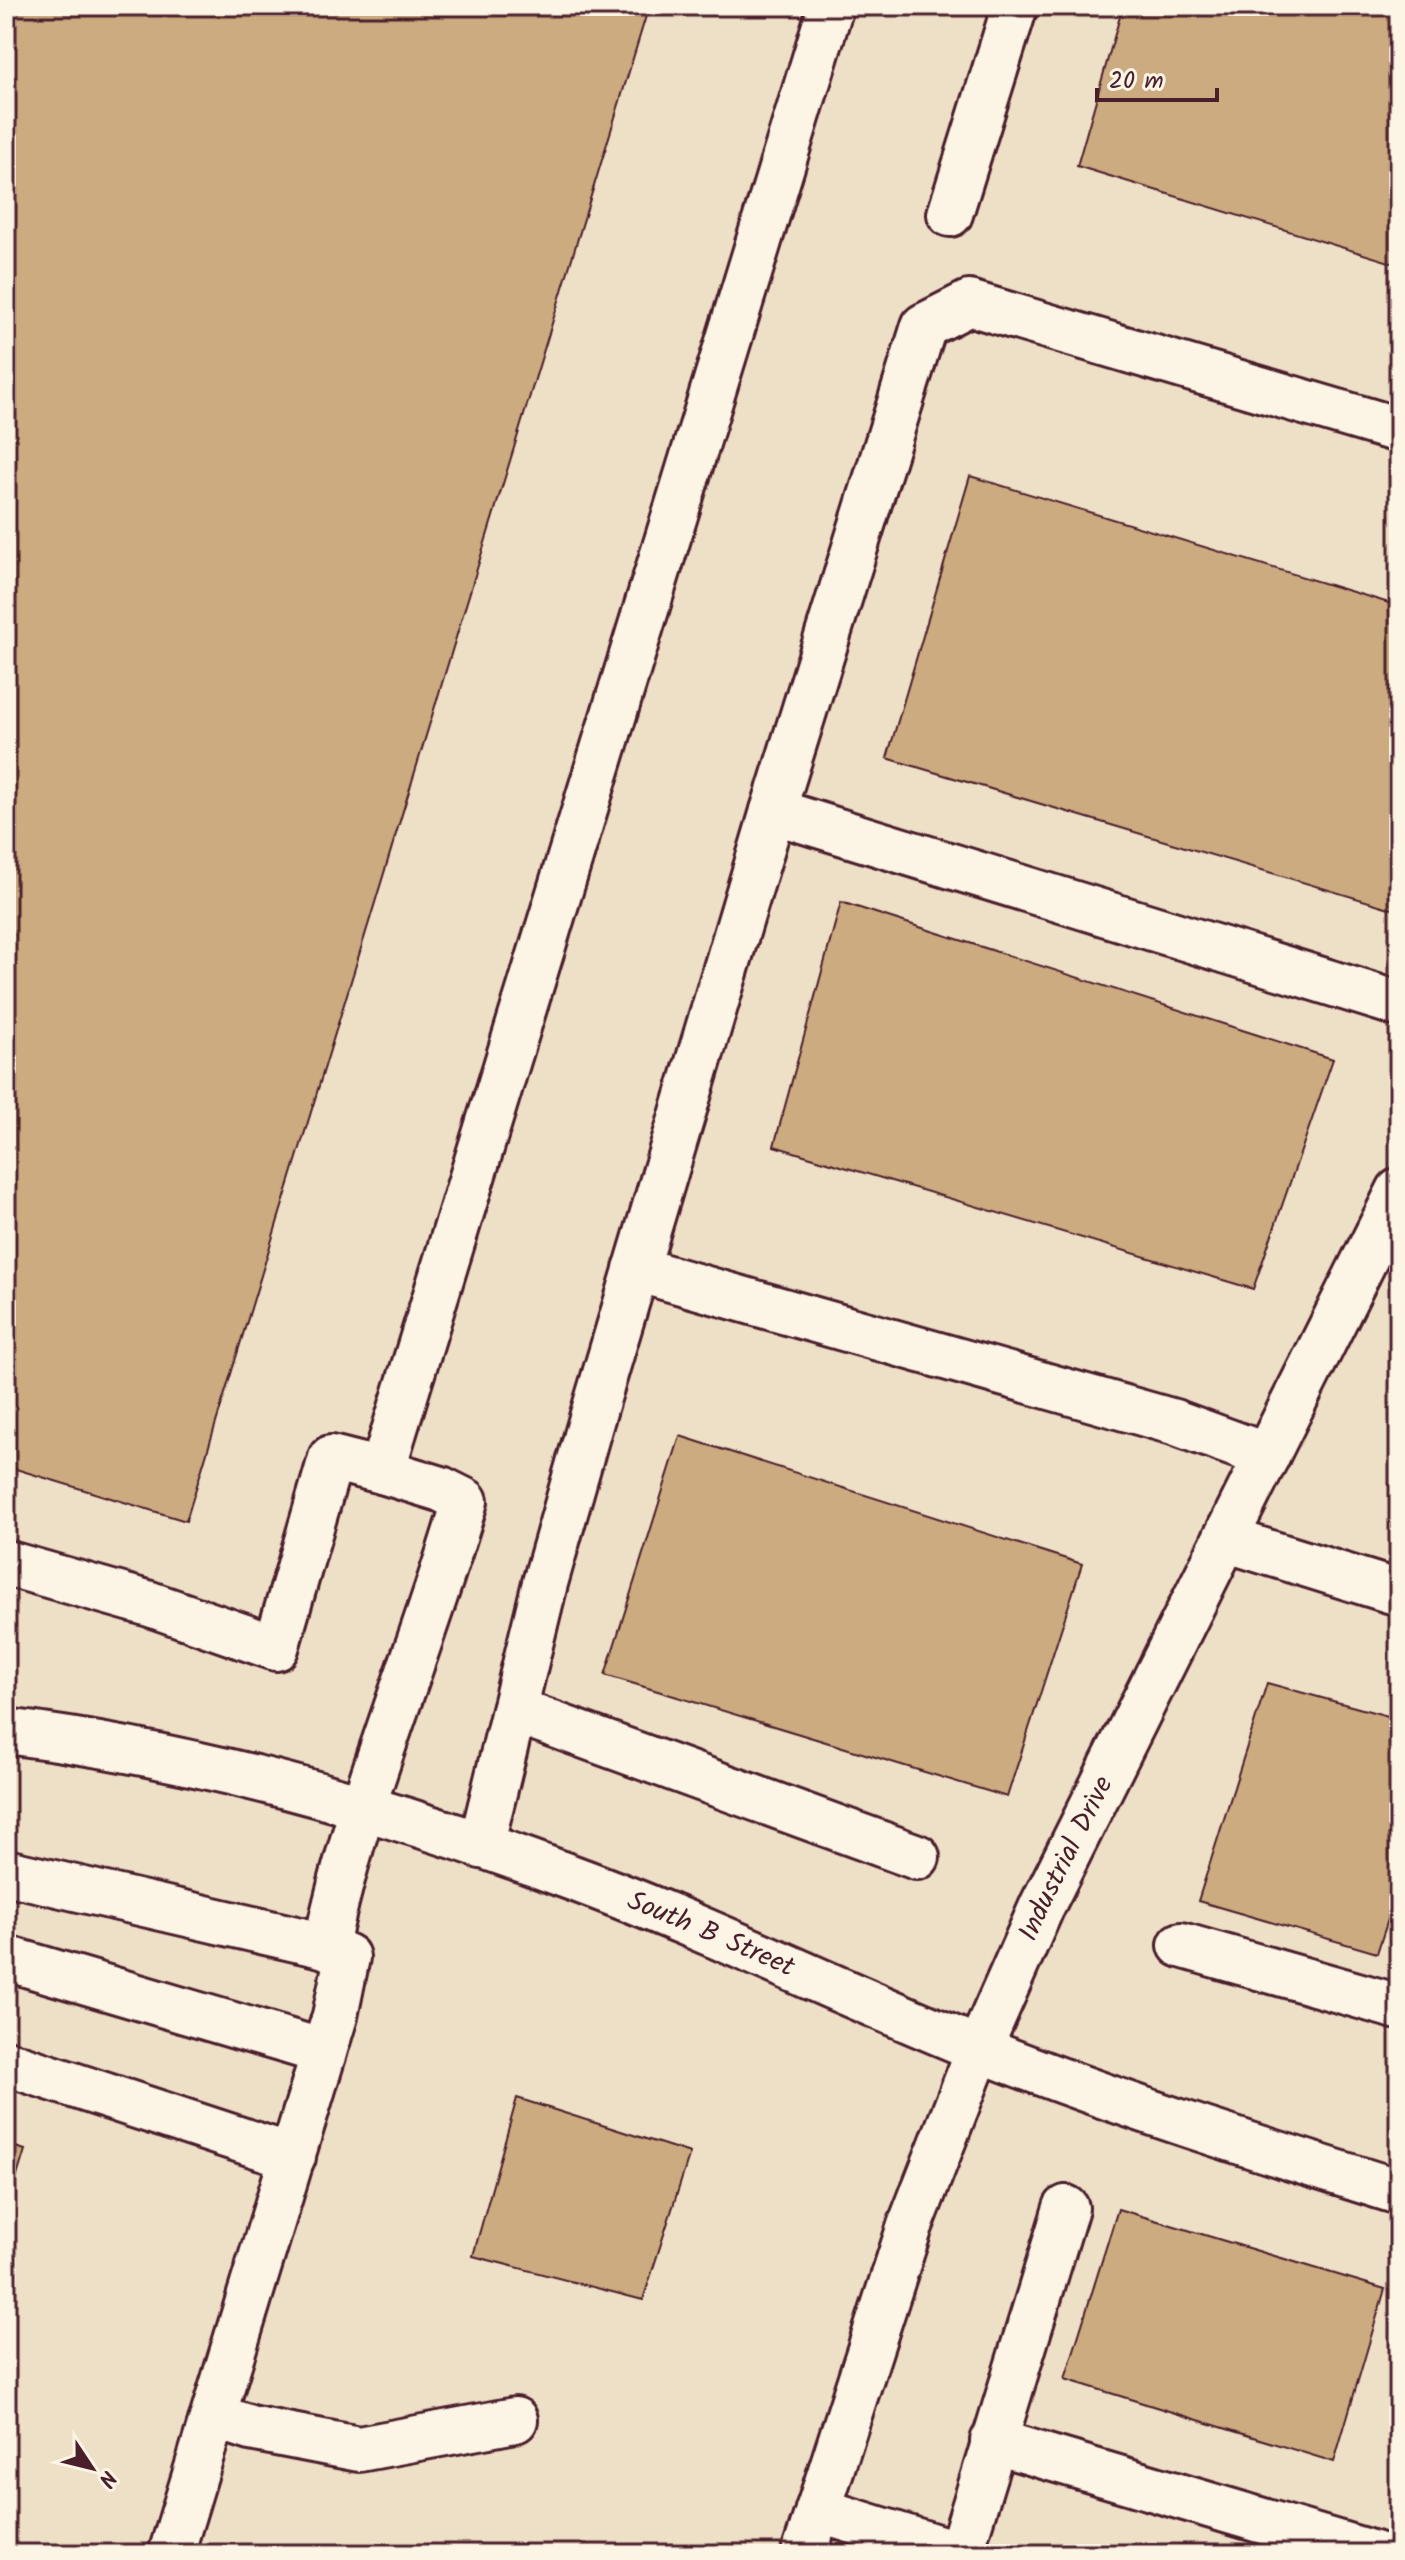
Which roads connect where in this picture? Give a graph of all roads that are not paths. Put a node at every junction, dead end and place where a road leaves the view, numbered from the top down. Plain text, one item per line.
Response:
1 (831, 6) edge
2 (1015, 6) edge
3 (950, 214) dead end
4 (1399, 430) edge
5 (773, 811) junction
6 (1399, 1004) edge
7 (1398, 1194) edge
8 (636, 1269) junction
9 (1267, 1456) junction
10 (382, 1471) junction
11 (1225, 1539) junction
12 (6, 1563) edge
13 (1399, 1593) edge
14 (514, 1710) junction
15 (6, 1731) edge
16 (363, 1807) junction
17 (481, 1846) junction
18 (917, 1857) dead end
19 (6, 1872) edge
20 (1181, 1945) dead end
21 (326, 1946) junction
22 (6, 1958) edge
23 (1399, 2007) edge
24 (979, 2049) junction
25 (324, 2052) junction
26 (6, 2063) edge
27 (293, 2157) junction
28 (1399, 2192) edge
29 (1066, 2208) dead end
30 (214, 2416) junction
31 (515, 2420) dead end
32 (993, 2441) junction
33 (818, 2510) junction
34 (171, 2554) edge
35 (804, 2554) edge
36 (959, 2554) edge
37 (1374, 2554) edge

1 - 10 street
2 - 3 street
4 - 5 street
5 - 6 street
5 - 8 street
7 - 9 street, Industrial Drive
8 - 9 street
8 - 14 street
9 - 11 street, Industrial Drive
10 - 12 street
10 - 16 street
11 - 13 street
11 - 24 street, Industrial Drive
14 - 17 street
14 - 18 street
15 - 16 street, South B Street
16 - 17 street, South B Street
16 - 21 street
17 - 24 street, South B Street
19 - 21 street
20 - 23 street
21 - 25 street
22 - 25 street
24 - 28 street, South B Street
24 - 33 street, Industrial Drive
25 - 27 street
26 - 27 street
27 - 30 street
29 - 32 street
30 - 31 street
30 - 34 street
32 - 36 street
32 - 37 street
33 - 35 street, Industrial Drive
33 - 36 street

